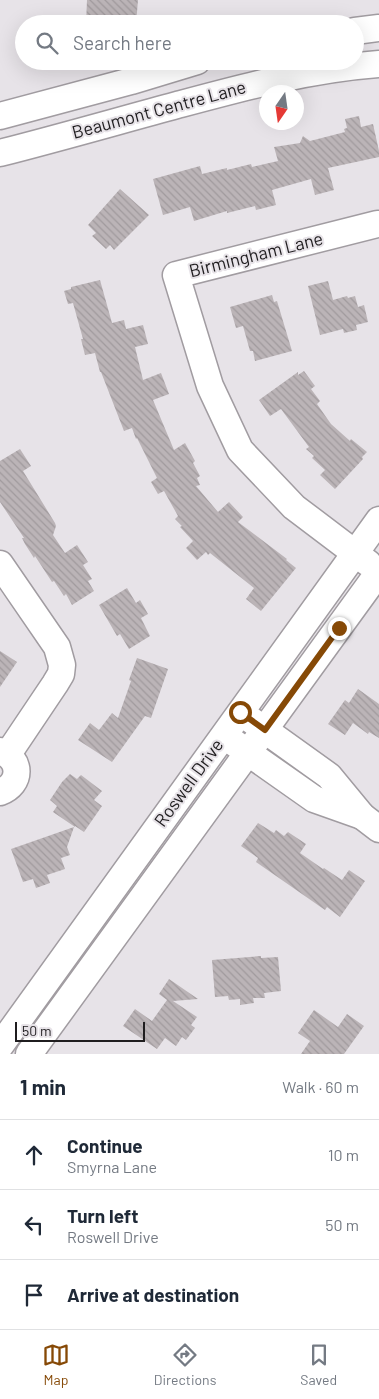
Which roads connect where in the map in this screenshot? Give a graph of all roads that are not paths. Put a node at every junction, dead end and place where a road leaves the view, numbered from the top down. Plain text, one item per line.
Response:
1 (379, 28) edge
2 (364, 30) edge
3 (379, 64) edge
4 (364, 65) edge
5 (167, 70) edge
6 (327, 70) edge
7 (0, 116) edge
8 (0, 153) edge
9 (378, 220) edge
10 (379, 520) edge
11 (354, 554) junction
12 (0, 564) edge
13 (379, 572) edge
14 (240, 712) junction
15 (265, 730) junction
16 (224, 735) junction
17 (4, 753) edge
18 (248, 753) junction
19 (0, 792) edge
20 (370, 822) edge
21 (0, 1046) edge
22 (29, 1054) edge

1 - 2 street
3 - 4 street, Beaumont Centre Lane
5 - 7 street, Beaumont Centre Lane
6 - 8 street, Beaumont Centre Lane
9 - 11 street, Birmingham Lane
10 - 11 street, Roswell Drive
11 - 13 street, Birmingham Lane
11 - 14 street, Roswell Drive
12 - 17 street
13 - 15 street, Roswell Drive
14 - 15 street
14 - 16 street, Roswell Drive
15 - 18 street, Roswell Drive
15 - 20 street
16 - 18 street
16 - 21 street, Roswell Drive
17 - 19 street
18 - 20 street
18 - 22 street, Roswell Drive

